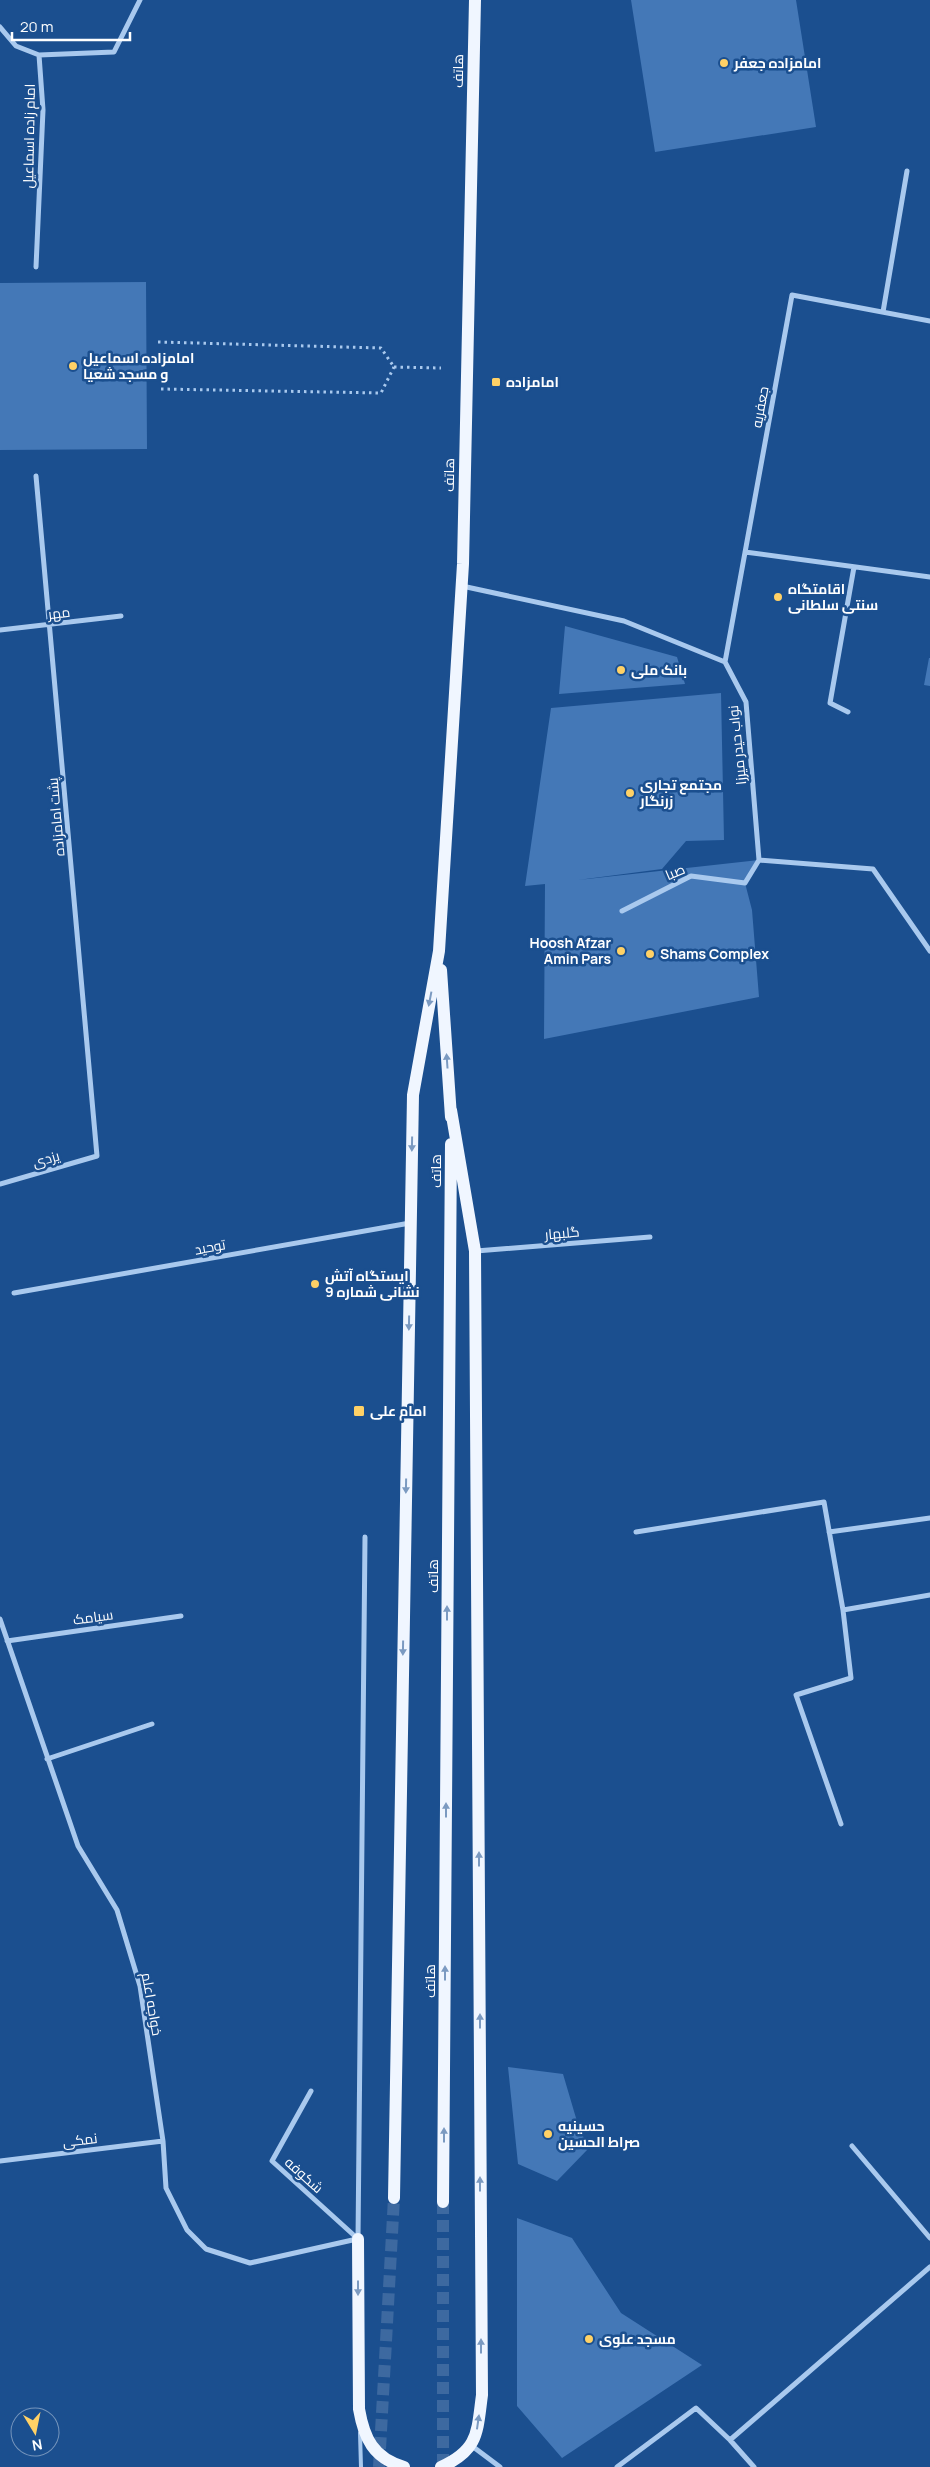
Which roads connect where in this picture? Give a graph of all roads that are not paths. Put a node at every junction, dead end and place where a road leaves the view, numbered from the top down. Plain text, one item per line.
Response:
1 (140, 0) edge
2 (475, 0) edge
3 (0, 27) edge
4 (39, 55) junction
5 (907, 171) dead end
6 (36, 267) dead end
7 (883, 312) junction
8 (930, 321) edge
9 (36, 476) dead end
10 (745, 552) junction
11 (854, 567) junction
12 (930, 578) edge
13 (461, 586) junction
14 (122, 616) dead end
15 (50, 626) junction
16 (0, 630) edge
17 (725, 662) junction
18 (848, 712) dead end
19 (759, 860) junction
20 (622, 912) dead end
21 (929, 947) edge
22 (439, 951) junction
23 (451, 1110) junction
24 (98, 1156) joint
25 (0, 1184) edge
26 (410, 1223) junction
27 (650, 1237) dead end
28 (476, 1251) junction
29 (14, 1293) dead end
30 (930, 1518) edge
31 (636, 1532) dead end
32 (829, 1532) junction
33 (365, 1538) dead end
34 (930, 1595) edge
35 (843, 1610) junction
36 (181, 1616) dead end
37 (0, 1619) edge
38 (7, 1641) junction
39 (152, 1724) dead end
40 (47, 1759) junction
41 (841, 1824) dead end
42 (311, 2091) dead end
43 (162, 2141) junction
44 (852, 2146) dead end
45 (0, 2161) edge
46 (394, 2198) tunnel mouth
47 (443, 2202) tunnel mouth
48 (930, 2238) edge
49 (358, 2239) junction
50 (930, 2267) edge
51 (359, 2408) junction
52 (730, 2440) junction
53 (472, 2446) junction
54 (361, 2467) edge
55 (404, 2467) edge
56 (442, 2467) edge
57 (500, 2467) edge
58 (617, 2467) edge
59 (754, 2467) edge

1 - 4 street
2 - 13 main road, هاتف
3 - 4 street
4 - 6 street, امام زاده اسماعیل
5 - 7 street
7 - 8 street, جعفریه
7 - 10 street, جعفریه
9 - 15 street, پشت امامزاده
10 - 11 street
10 - 17 street, جعفریه
11 - 12 street
11 - 18 street
13 - 17 street
13 - 22 main road, هاتف
14 - 15 street, مهر
15 - 16 street, مهر
15 - 24 street, پشت امامزاده
17 - 19 street, نواب حیدر میرزا
19 - 20 street, صبا
19 - 21 street
23 -> 22 main road, هاتف
22 -> 26 main road, هاتف
23 - 28 main road
47 -> 23 main road, هاتف
24 - 25 street, یزدی
26 - 29 street, توحید
26 -> 46 main road, هاتف
27 - 28 street, گلبهار
53 -> 28 main road
30 - 32 street
31 - 32 street
32 - 35 street
33 - 49 street
34 - 35 street
35 - 41 street
36 - 38 street, سیامک
37 - 38 street, خواجه اعلم
38 - 40 street, خواجه اعلم
39 - 40 street
40 - 43 street, خواجه اعلم
42 - 49 street, شکوفه
43 - 45 street, نمکی
43 - 49 street, خواجه اعلم
44 - 48 street
49 -> 51 main road
50 - 52 street
51 - 54 lane
51 - 55 main road
52 - 58 street
52 - 59 street
53 - 56 main road
53 - 57 street

